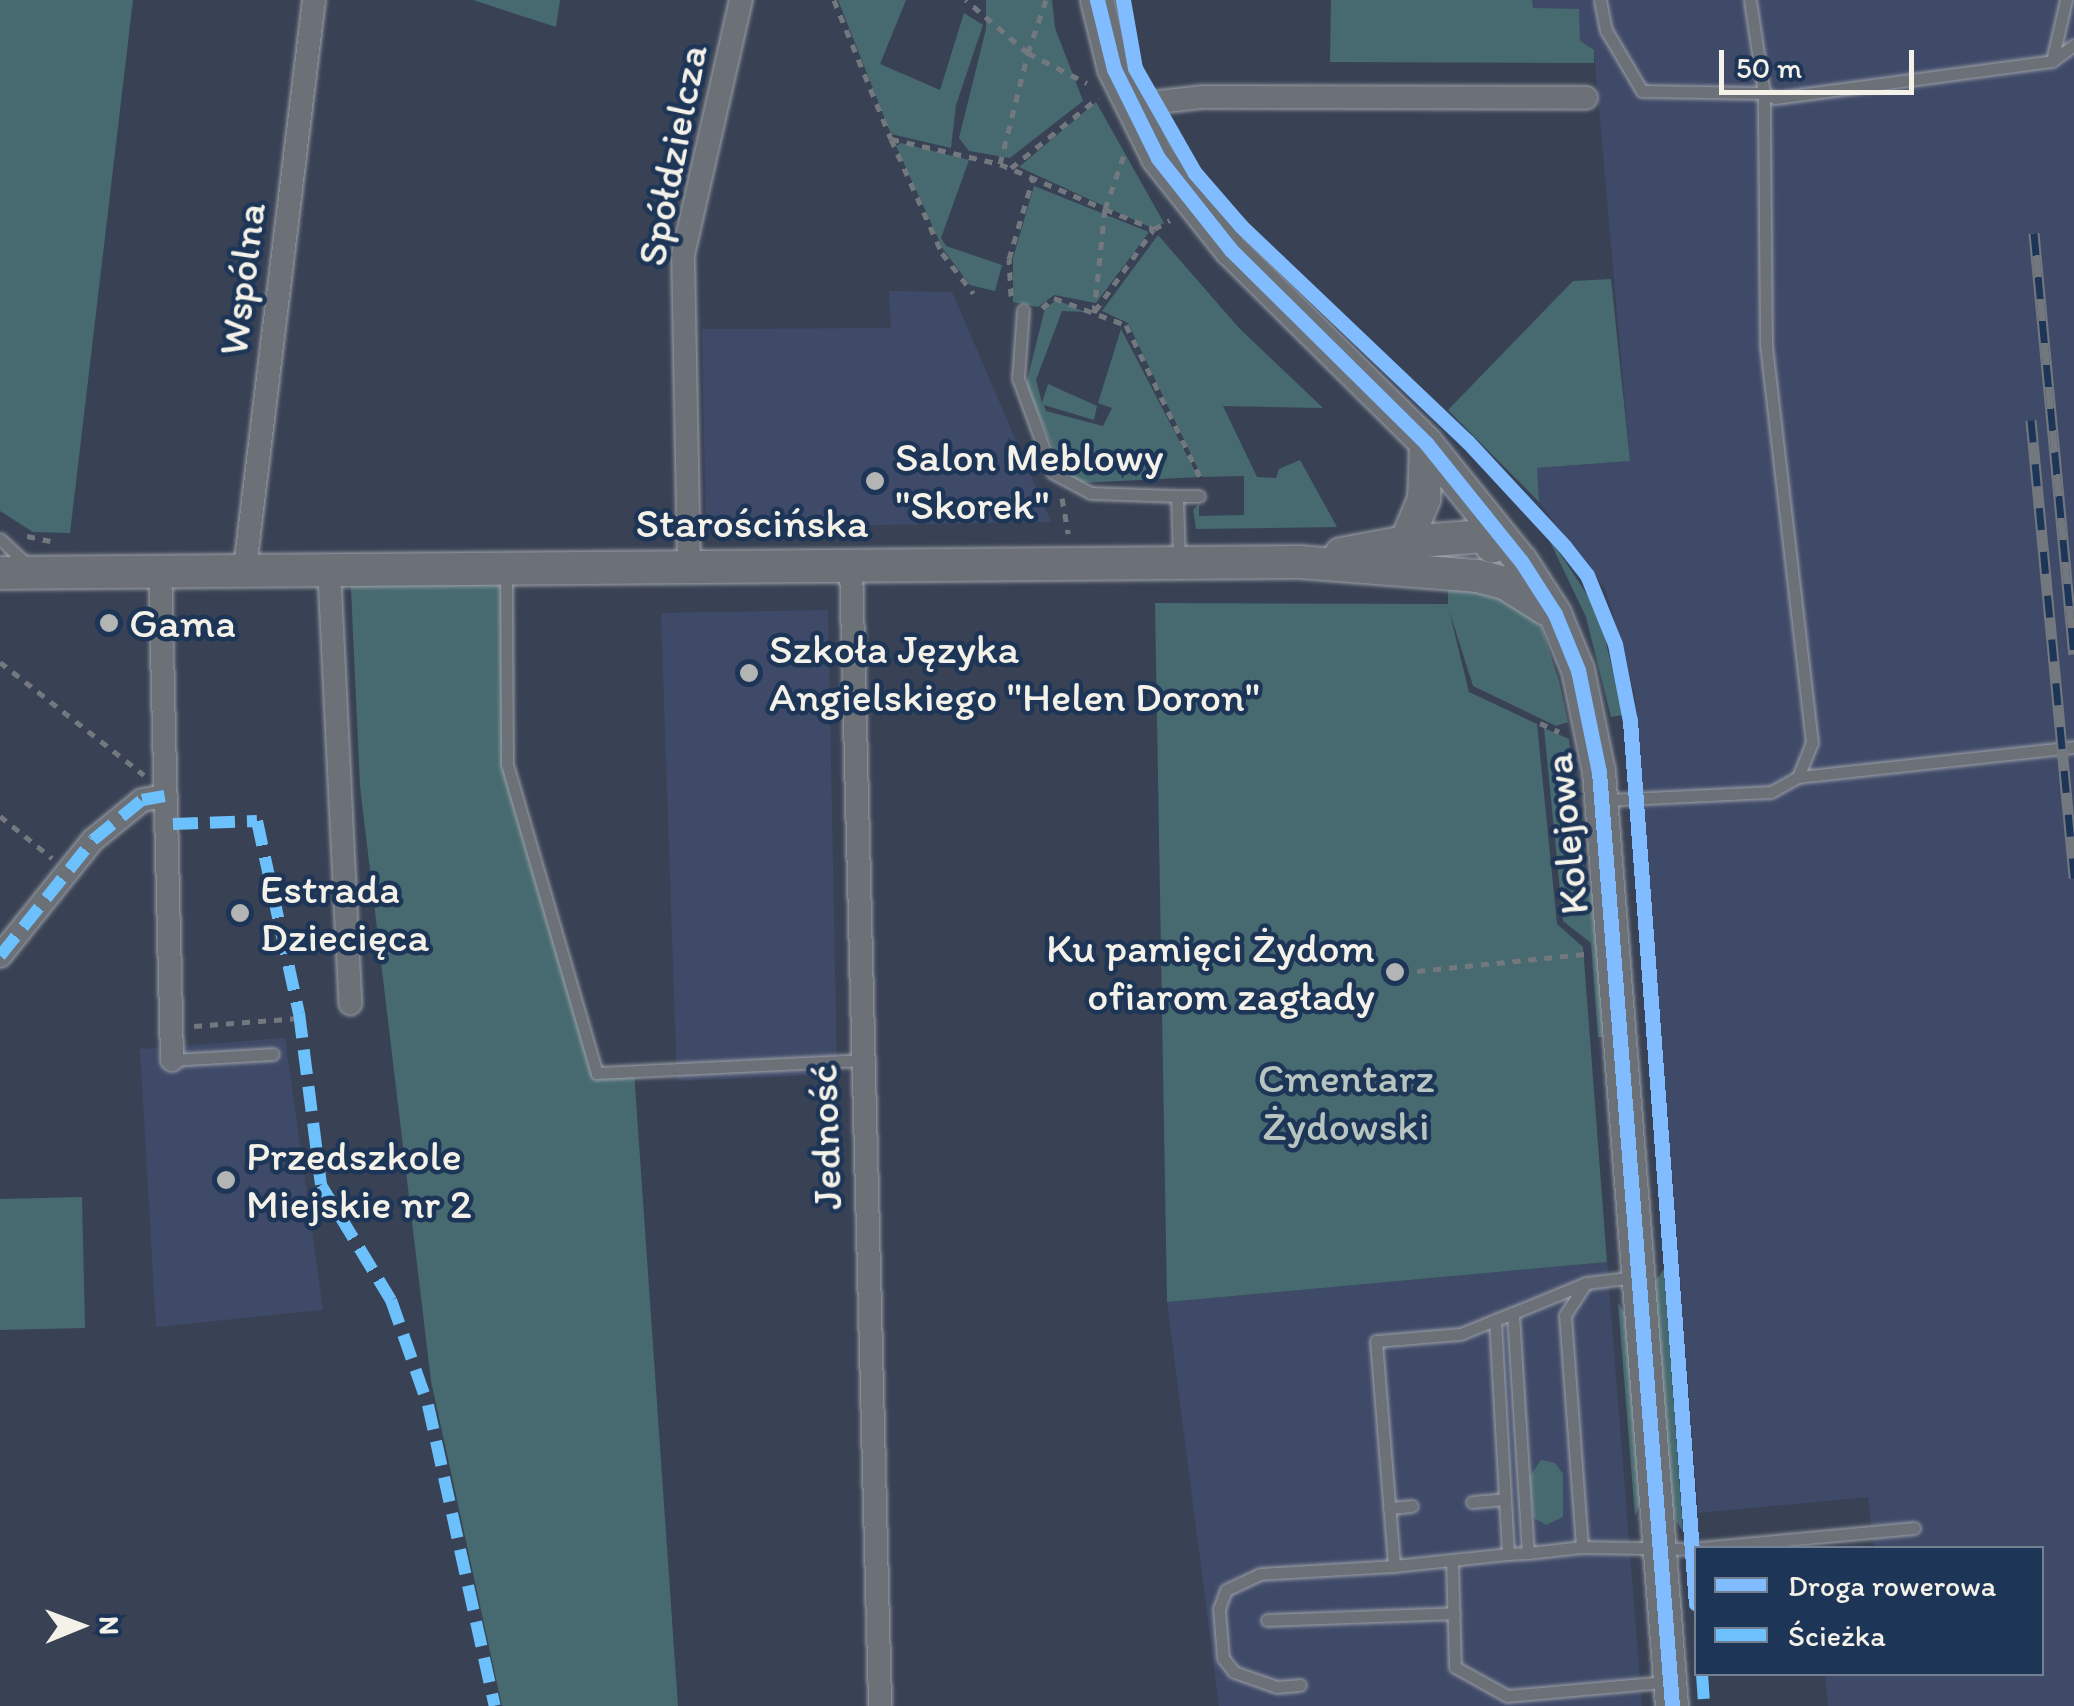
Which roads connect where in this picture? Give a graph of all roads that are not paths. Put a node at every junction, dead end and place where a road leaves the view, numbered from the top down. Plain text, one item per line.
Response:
1 (314, 0) edge
2 (741, 0) edge
3 (1097, 0) edge
4 (1600, 0) edge
5 (1750, 0) edge
6 (2066, 0) edge
7 (2074, 44) edge
8 (2052, 61) junction
9 (1764, 92) junction
10 (1586, 98) dead end
11 (1131, 105) junction
12 (1024, 310) dead end
13 (1426, 442) junction
14 (1177, 496) junction
15 (1198, 496) dead end
16 (1498, 535) junction
17 (0, 538) edge
18 (1406, 542) junction
19 (1299, 562) junction
20 (851, 565) junction
21 (1180, 565) junction
22 (506, 566) junction
23 (689, 566) junction
24 (160, 567) junction
25 (245, 567) junction
26 (329, 567) junction
27 (16, 570) edge
28 (1458, 575) junction
29 (1555, 614) junction
30 (2074, 748) edge
31 (1798, 777) junction
32 (158, 788) junction
33 (1602, 800) junction
34 (0, 956) edge
35 (350, 1003) dead end
36 (273, 1054) dead end
37 (172, 1060) joint
38 (860, 1060) junction
39 (1640, 1277) junction
40 (1586, 1282) junction
41 (1513, 1313) junction
42 (1495, 1320) junction
43 (1505, 1499) junction
44 (1472, 1502) dead end
45 (1412, 1506) dead end
46 (1389, 1508) junction
47 (1914, 1528) dead end
48 (1661, 1545) junction
49 (1729, 1546) edge
50 (1582, 1547) junction
51 (1694, 1549) edge
52 (1528, 1553) junction
53 (1508, 1554) junction
54 (1452, 1560) junction
55 (1394, 1566) junction
56 (1454, 1613) junction
57 (1268, 1620) dead end
58 (1300, 1685) dead end
59 (1671, 1694) edge
60 (880, 1706) edge

1 - 25 street, Wspólna
2 - 23 street, Spółdzielcza
3 - 11 street, Kolejowa
4 - 9 lane
5 - 9 lane
6 - 8 lane
7 - 8 lane
8 - 9 lane
9 - 31 lane
10 - 11 street
11 - 13 street, Kolejowa
12 - 14 lane
13 - 16 street, Kolejowa
13 - 18 street
14 - 15 lane
14 - 21 lane
16 - 18 street
16 - 28 street
16 - 29 street, Kolejowa
17 - 27 lane
18 - 19 street
19 - 21 street, Starościńska
19 - 28 street, Starościńska
20 - 21 street, Starościńska
20 - 23 street, Starościńska
20 - 38 street, Jedność
22 - 23 street, Starościńska
22 - 26 street, Starościńska
22 - 38 lane
24 - 25 street, Starościńska
24 - 27 street, Starościńska
24 - 32 street
25 - 26 street, Starościńska
26 - 35 street
28 - 29 street, Starościńska
29 - 33 street, Kolejowa
30 - 31 lane
31 - 33 lane
32 - 34 street
32 - 37 street
33 - 39 street, Kolejowa
36 - 37 lane
38 - 60 street, Jedność
39 - 40 lane
39 - 48 street, Kolejowa
40 - 41 lane
40 - 50 lane
41 - 42 lane
41 - 52 lane
42 - 43 lane
42 - 46 lane
43 - 44 lane
43 - 53 lane
45 - 46 lane
46 - 55 lane
47 - 49 lane
48 - 50 lane
48 - 51 lane
48 - 59 street, Kolejowa
50 - 52 lane
52 - 53 lane
53 - 54 lane
54 - 55 lane
54 - 56 lane
55 - 58 lane
56 - 57 lane
56 - 59 lane

